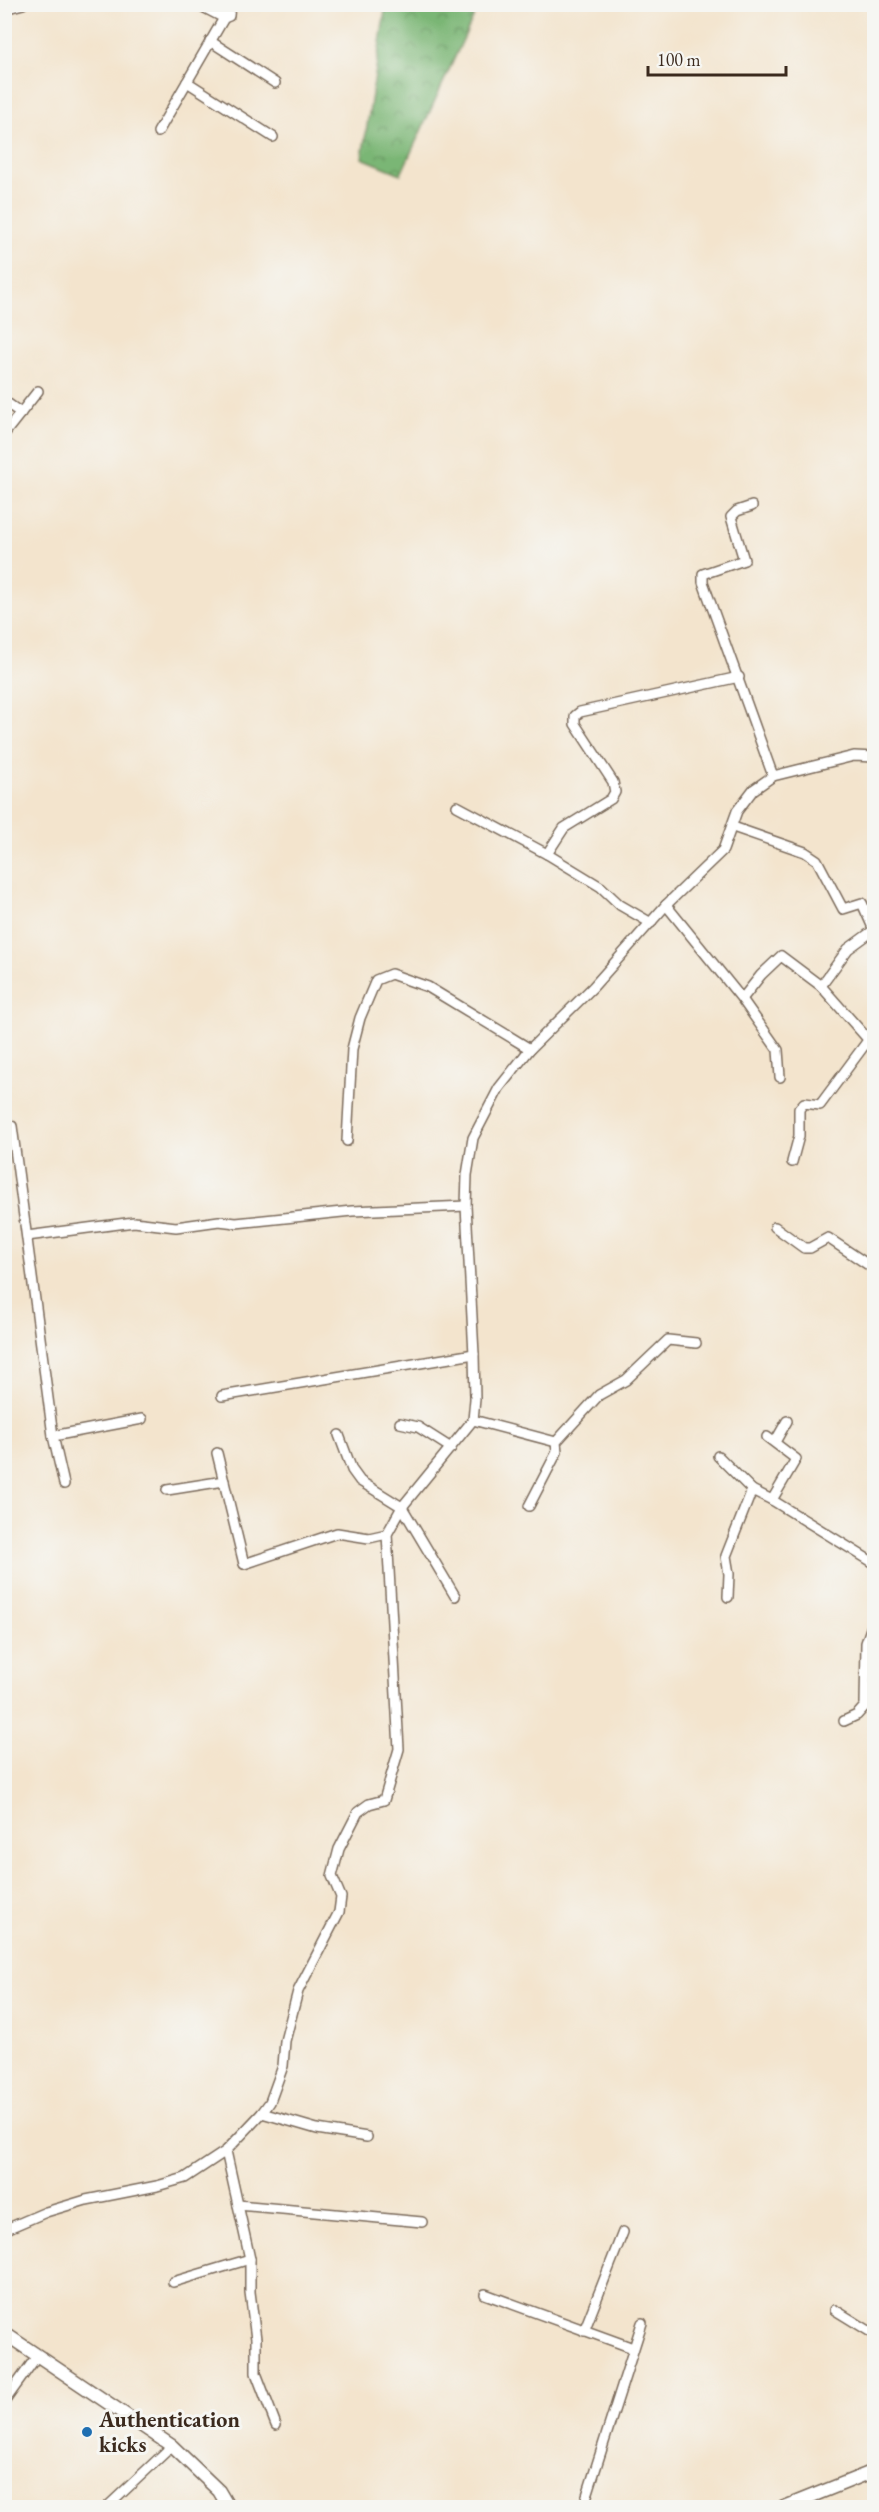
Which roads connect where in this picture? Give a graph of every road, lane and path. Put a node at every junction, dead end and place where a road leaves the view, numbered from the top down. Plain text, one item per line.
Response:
1 (23, 4) edge
2 (197, 4) edge
3 (231, 4) edge
4 (4, 9) edge
5 (224, 18) junction
6 (210, 41) junction
7 (187, 82) junction
8 (275, 83) dead end
9 (158, 132) dead end
10 (273, 137) dead end
11 (38, 392) dead end
12 (4, 401) edge
13 (21, 413) junction
14 (4, 434) edge
15 (752, 506) dead end
16 (739, 677) junction
17 (874, 757) edge
18 (774, 776) junction
19 (458, 807) dead end
20 (733, 827) junction
21 (547, 854) junction
22 (666, 905) junction
23 (651, 923) junction
24 (821, 986) junction
25 (742, 999) junction
26 (872, 1043) edge
27 (530, 1048) junction
28 (780, 1077) dead end
29 (4, 1124) edge
30 (347, 1141) dead end
31 (792, 1162) dead end
32 (466, 1206) junction
33 (775, 1227) dead end
34 (27, 1236) junction
35 (874, 1263) edge
36 (696, 1343) dead end
37 (474, 1354) junction
38 (222, 1396) dead end
39 (142, 1419) dead end
40 (472, 1420) junction
41 (787, 1421) dead end
42 (400, 1423) dead end
43 (339, 1435) dead end
44 (53, 1436) junction
45 (556, 1442) junction
46 (451, 1449) junction
47 (217, 1453) dead end
48 (718, 1456) dead end
49 (224, 1481) junction
50 (64, 1484) dead end
51 (167, 1490) dead end
52 (752, 1490) junction
53 (772, 1500) junction
54 (529, 1506) dead end
55 (402, 1507) junction
56 (387, 1534) junction
57 (874, 1563) edge
58 (455, 1596) dead end
59 (728, 1597) dead end
60 (874, 1620) edge
61 (844, 1721) dead end
62 (262, 2114) junction
63 (367, 2137) dead end
64 (226, 2151) junction
65 (238, 2205) junction
66 (423, 2222) dead end
67 (4, 2230) edge
68 (623, 2232) dead end
69 (250, 2259) junction
70 (173, 2282) dead end
71 (485, 2294) dead end
72 (835, 2310) dead end
73 (642, 2323) dead end
74 (584, 2331) junction
75 (4, 2333) edge
76 (874, 2334) edge
77 (633, 2348) junction
78 (38, 2356) junction
79 (4, 2402) edge
80 (276, 2425) dead end
81 (172, 2446) junction
82 (874, 2472) edge
83 (106, 2508) edge
84 (229, 2508) edge
85 (583, 2508) edge
86 (782, 2508) edge

1 - 4 street
2 - 5 street
3 - 5 street
5 - 6 street
6 - 7 street
6 - 8 street
7 - 9 street
7 - 10 street
11 - 13 street
12 - 13 street
13 - 14 street
15 - 16 street
16 - 18 street
16 - 21 street
17 - 18 street
18 - 20 street
19 - 21 street
20 - 22 street
20 - 24 street
21 - 23 street
22 - 23 street
22 - 25 street
23 - 27 street
24 - 25 street
24 - 26 street
25 - 28 street
26 - 31 street
27 - 30 street
27 - 32 street
29 - 34 street
32 - 34 street
32 - 37 street
33 - 35 street
34 - 44 street
36 - 45 street
37 - 38 street
37 - 40 street
39 - 44 street
40 - 45 street
40 - 46 street
41 - 53 street
42 - 46 street
43 - 55 street
44 - 50 street
45 - 54 street
46 - 55 street
47 - 49 street
48 - 52 street
49 - 51 street
49 - 56 street
52 - 53 street
52 - 59 street
53 - 57 street
55 - 56 street
55 - 58 street
56 - 62 street
60 - 61 street
62 - 63 street
62 - 64 street
64 - 65 street
64 - 67 street
65 - 66 street
65 - 69 street
68 - 74 street
69 - 70 street
69 - 80 street
71 - 74 street
72 - 76 street
73 - 77 street
74 - 77 street
75 - 78 street
77 - 85 street
78 - 79 street
78 - 81 street
81 - 83 street
81 - 84 street
82 - 86 street

